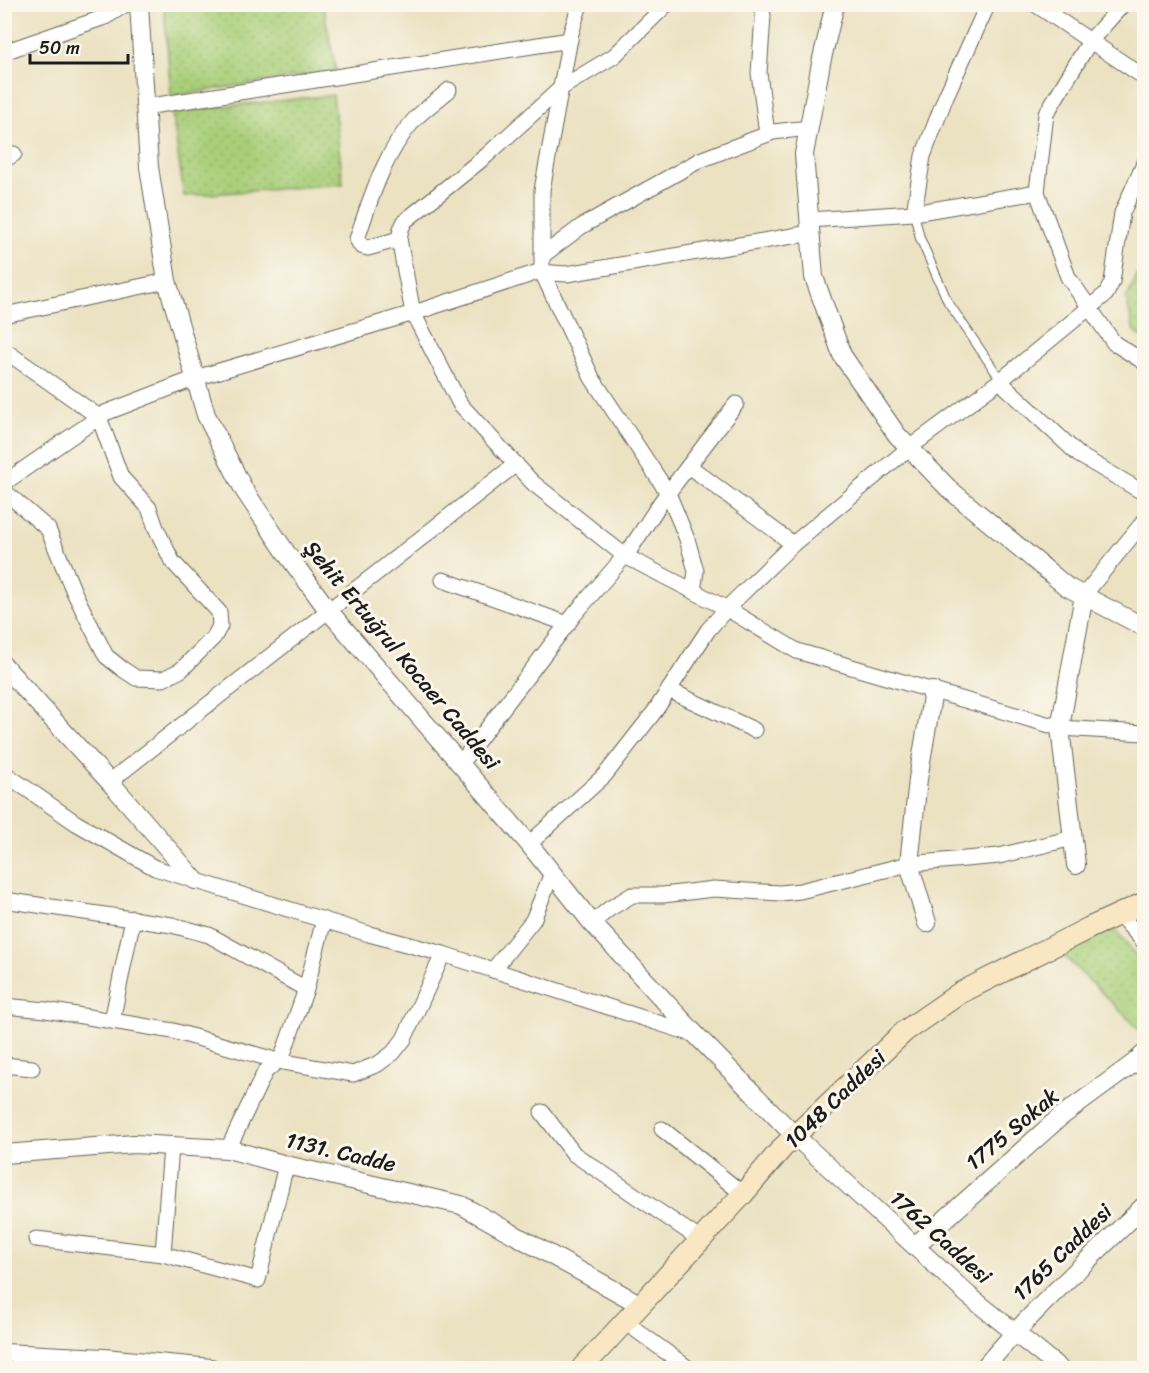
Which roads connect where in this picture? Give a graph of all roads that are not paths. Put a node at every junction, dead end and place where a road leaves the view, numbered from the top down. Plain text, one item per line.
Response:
1 (126, 4) edge
2 (139, 4) edge
3 (580, 4) edge
4 (667, 4) edge
5 (761, 4) edge
6 (835, 4) edge
7 (988, 4) edge
8 (1035, 4) edge
9 (1123, 4) edge
10 (570, 40) junction
11 (1090, 41) junction
12 (4, 52) edge
13 (1144, 77) edge
14 (561, 88) junction
15 (449, 90) dead end
16 (145, 107) junction
17 (809, 128) junction
18 (767, 134) junction
19 (1144, 164) edge
20 (1037, 192) junction
21 (914, 213) junction
22 (810, 227) junction
23 (399, 239) junction
24 (542, 256) junction
25 (542, 273) junction
26 (167, 281) junction
27 (1088, 308) junction
28 (413, 313) junction
29 (4, 315) edge
30 (4, 350) edge
31 (1144, 362) edge
32 (196, 378) junction
33 (1001, 380) junction
34 (736, 404) dead end
35 (99, 417) junction
36 (909, 448) junction
37 (516, 464) junction
38 (689, 466) junction
39 (4, 483) edge
40 (4, 491) edge
41 (668, 493) junction
42 (1144, 493) edge
43 (1144, 521) edge
44 (793, 544) junction
45 (625, 556) junction
46 (443, 580) dead end
47 (693, 591) junction
48 (1084, 596) junction
49 (726, 608) junction
50 (328, 610) junction
51 (568, 624) junction
52 (1144, 627) edge
53 (4, 666) edge
54 (669, 690) junction
55 (933, 691) junction
56 (1060, 728) junction
57 (754, 730) dead end
58 (1144, 733) edge
59 (460, 764) junction
60 (4, 773) edge
61 (109, 782) junction
62 (1073, 838) junction
63 (529, 844) junction
64 (909, 864) junction
65 (1076, 864) dead end
66 (552, 873) junction
67 (195, 880) junction
68 (4, 900) edge
69 (1144, 903) edge
70 (1119, 914) junction
71 (133, 918) junction
72 (324, 920) junction
73 (592, 923) junction
74 (927, 923) dead end
75 (1144, 942) edge
76 (443, 954) junction
77 (493, 970) junction
78 (306, 989) junction
79 (4, 1006) edge
80 (112, 1021) junction
81 (696, 1035) junction
82 (1144, 1054) edge
83 (278, 1061) junction
84 (4, 1065) edge
85 (32, 1068) dead end
86 (542, 1112) dead end
87 (662, 1129) dead end
88 (795, 1136) junction
89 (171, 1146) junction
90 (228, 1149) junction
91 (4, 1154) edge
92 (286, 1165) junction
93 (743, 1194) junction
94 (1144, 1206) edge
95 (36, 1239) dead end
96 (701, 1240) junction
97 (915, 1246) junction
98 (163, 1254) junction
99 (641, 1305) junction
100 (625, 1322) junction
101 (1013, 1333) junction
102 (4, 1353) edge
103 (211, 1368) edge
104 (582, 1368) edge
105 (688, 1368) edge
106 (984, 1368) edge
107 (1059, 1368) edge

1 - 12 street
2 - 16 street, Şehit Ertuğrul Kocaer Caddesi
3 - 10 street
4 - 14 street
5 - 18 street
6 - 17 street
7 - 21 street
8 - 11 street
9 - 11 street
10 - 14 street
10 - 16 street
11 - 13 street
11 - 20 street
14 - 23 street
14 - 24 street
15 - 23 street
16 - 26 street, Şehit Ertuğrul Kocaer Caddesi
17 - 18 street
17 - 22 street
18 - 24 street
19 - 27 street
20 - 21 street
20 - 27 street
21 - 22 street
21 - 33 lane
22 - 25 street
22 - 36 street
23 - 28 street
24 - 25 street
25 - 28 street
25 - 41 street
26 - 29 street
26 - 32 street, Şehit Ertuğrul Kocaer Caddesi
27 - 31 street
27 - 33 street
28 - 32 street
28 - 37 street
30 - 35 street
32 - 35 street
32 - 50 street, Şehit Ertuğrul Kocaer Caddesi
33 - 36 street
33 - 42 street
34 - 38 street
35 - 39 street
35 - 40 street
36 - 44 street
36 - 48 street
37 - 45 street
37 - 50 street
38 - 41 street
38 - 44 street
41 - 45 street
41 - 47 street
43 - 48 street
44 - 49 street
45 - 47 street
45 - 51 street
46 - 51 street
47 - 49 street
48 - 52 street
48 - 56 street
49 - 54 street
49 - 55 street
50 - 59 street, Şehit Ertuğrul Kocaer Caddesi
50 - 61 street
51 - 59 street
53 - 61 street
54 - 57 street
54 - 63 street
55 - 56 street
55 - 64 street
56 - 58 street
56 - 62 street
59 - 63 street, Şehit Ertuğrul Kocaer Caddesi
60 - 67 street
61 - 67 street
62 - 64 street
62 - 65 street
63 - 66 street, Şehit Ertuğrul Kocaer Caddesi
64 - 73 street
64 - 74 street
66 - 73 street, Şehit Ertuğrul Kocaer Caddesi
66 - 77 street
67 - 72 street
68 - 71 street
69 - 70 main road, 1048 Caddesi
70 - 75 street
70 - 88 main road, 1048 Caddesi
71 - 78 street
71 - 80 street
72 - 76 street
72 - 78 street
73 - 81 street, Şehit Ertuğrul Kocaer Caddesi
76 - 77 street
76 - 83 street
77 - 81 street
78 - 83 street
79 - 80 street
80 - 83 street
81 - 88 street, Şehit Ertuğrul Kocaer Caddesi
82 - 97 street, 1775 Sokak
83 - 90 street
84 - 85 street
86 - 96 street
87 - 93 street
88 - 93 main road, 1048 Caddesi
88 - 97 street, 1762 Caddesi
89 - 90 street, 1131. Cadde
89 - 91 street, 1131. Cadde
89 - 98 street
90 - 92 street, 1131. Cadde
92 - 98 street
92 - 99 street, 1131. Cadde
93 - 96 main road, 1048 Caddesi
94 - 101 street, 1765 Caddesi
95 - 98 street
96 - 99 main road, 1048 Caddesi
97 - 101 street, 1762 Caddesi
99 - 100 main road, 1048 Caddesi
100 - 104 main road, 1048 Caddesi
100 - 105 street
101 - 106 street, 1765 Caddesi
101 - 107 street, 1762 Caddesi
102 - 103 street

